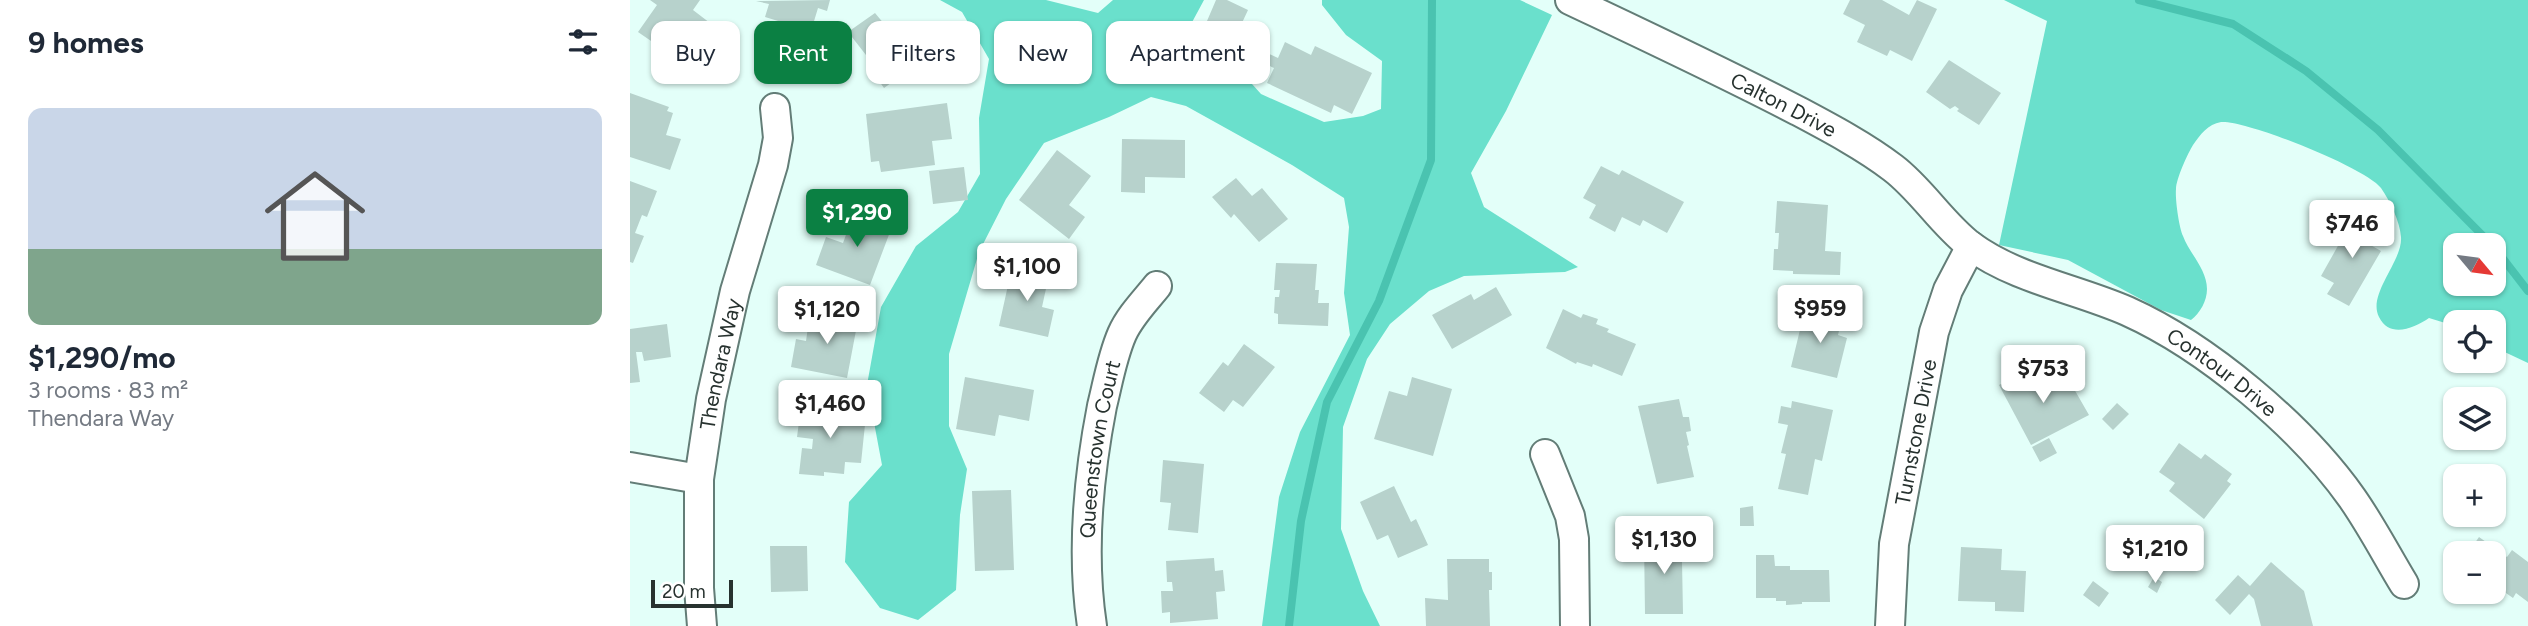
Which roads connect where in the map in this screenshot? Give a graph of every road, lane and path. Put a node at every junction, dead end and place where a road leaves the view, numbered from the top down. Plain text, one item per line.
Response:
1 (1570, 0) edge
2 (775, 108) dead end
3 (1971, 246) junction
4 (1157, 286) dead end
5 (1545, 454) dead end
6 (630, 467) edge
7 (699, 479) junction
8 (2404, 584) dead end
9 (702, 626) edge
10 (1092, 626) edge
11 (1575, 626) edge
12 (1891, 626) edge

1 - 3 street, Calton Drive
2 - 7 street, Thendara Way
3 - 8 street, Contour Drive
3 - 12 street, Turnstone Drive
4 - 10 street, Queenstown Court
5 - 11 street
6 - 7 street
7 - 9 street, Thendara Way

